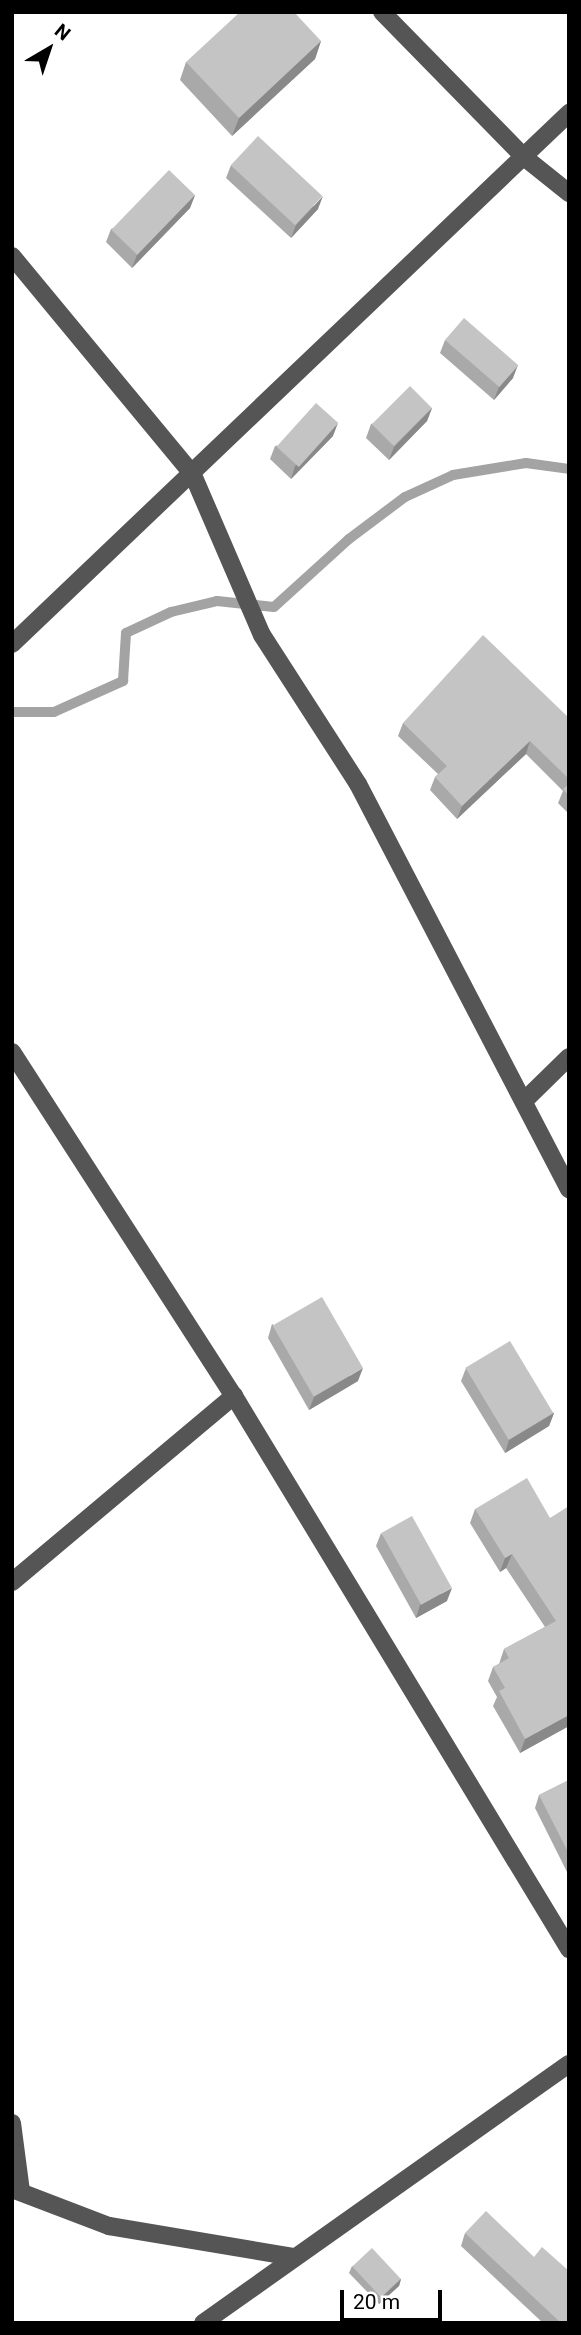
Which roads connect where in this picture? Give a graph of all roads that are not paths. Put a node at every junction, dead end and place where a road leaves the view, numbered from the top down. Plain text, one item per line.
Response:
1 (382, 12) edge
2 (569, 113) edge
3 (524, 158) junction
4 (569, 193) edge
5 (12, 256) edge
6 (193, 475) junction
7 (12, 644) edge
8 (12, 1052) edge
9 (569, 1058) edge
10 (524, 1101) junction
11 (569, 1189) edge
12 (234, 1396) junction
13 (12, 1582) edge
14 (569, 1949) edge
15 (569, 2064) edge
16 (12, 2123) edge
17 (16, 2190) edge
18 (294, 2257) junction
19 (204, 2323) edge

1 - 3 street
2 - 3 street
3 - 4 street
3 - 6 street
5 - 6 street
6 - 7 street
6 - 10 street
8 - 12 street
9 - 10 street
10 - 11 street
12 - 13 street
12 - 14 street
15 - 18 street
16 - 17 street
17 - 18 street
18 - 19 street

